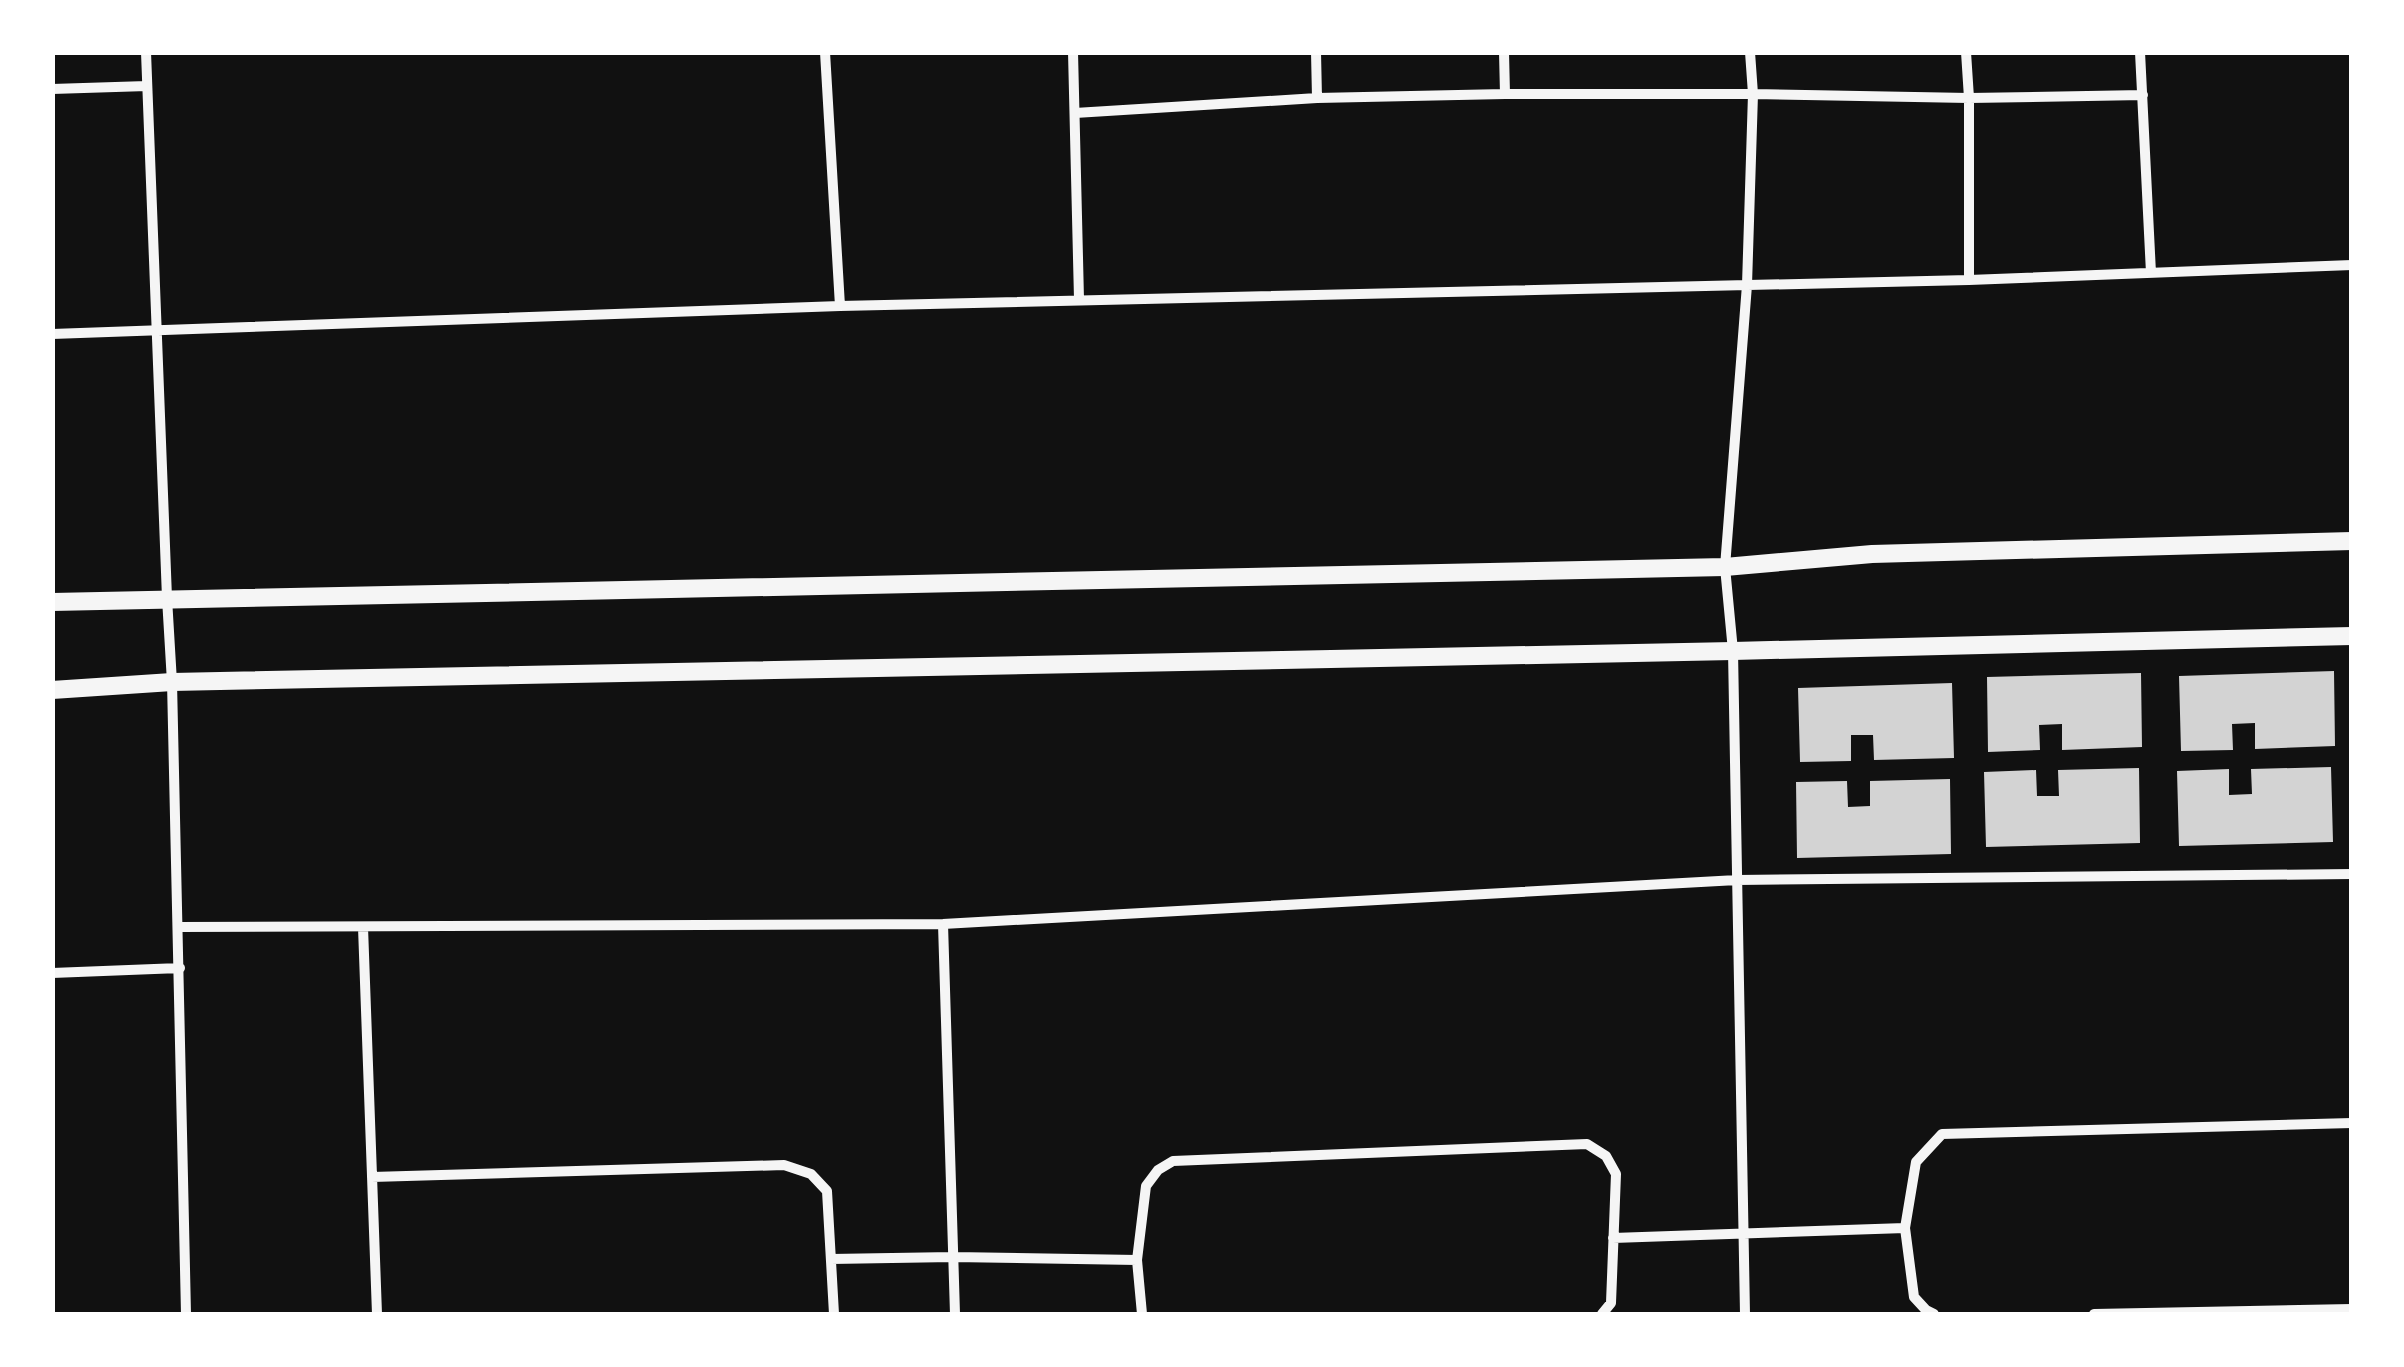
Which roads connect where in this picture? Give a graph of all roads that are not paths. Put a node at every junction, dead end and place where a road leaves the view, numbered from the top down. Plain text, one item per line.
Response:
1 (146, 52) edge
2 (825, 52) edge
3 (1073, 52) edge
4 (1316, 52) edge
5 (1504, 52) edge
6 (1750, 52) edge
7 (1966, 52) edge
8 (2140, 52) edge
9 (147, 86) junction
10 (52, 88) edge
11 (1505, 94) junction
12 (1752, 94) junction
13 (2144, 95) junction
14 (1317, 98) junction
15 (1969, 98) junction
16 (1074, 113) junction
17 (2352, 265) edge
18 (2151, 273) junction
19 (1969, 280) junction
20 (1747, 285) junction
21 (1079, 299) junction
22 (840, 306) junction
23 (157, 331) junction
24 (52, 334) edge
25 (2352, 541) edge
26 (1725, 567) junction
27 (167, 598) junction
28 (52, 602) edge
29 (2352, 636) edge
30 (1733, 651) junction
31 (172, 682) junction
32 (52, 690) edge
33 (2352, 874) edge
34 (1736, 880) junction
35 (943, 924) junction
36 (363, 926) junction
37 (179, 928) junction
38 (180, 968) junction
39 (52, 973) edge
40 (2352, 1123) edge
41 (372, 1176) junction
42 (1905, 1228) junction
43 (1744, 1232) junction
44 (1614, 1238) junction
45 (953, 1257) junction
46 (831, 1259) junction
47 (1138, 1260) junction
48 (2352, 1309) edge
49 (186, 1314) edge
50 (377, 1314) edge
51 (834, 1314) edge
52 (955, 1314) edge
53 (1142, 1314) edge
54 (1602, 1314) edge
55 (1745, 1314) edge
56 (1934, 1314) edge
57 (2094, 1314) edge

1 - 9 street
2 - 22 street
3 - 16 street
4 - 14 street
5 - 11 street
6 - 12 street
7 - 15 street
8 - 13 street
9 - 10 street
9 - 23 street
11 - 12 street
11 - 14 street
12 - 15 street
12 - 20 street
13 - 15 street
13 - 18 street
14 - 16 street
15 - 19 street
16 - 21 street
17 - 18 street
18 - 19 street
19 - 20 street
20 - 21 street
20 - 26 street
21 - 22 street
22 - 23 street
23 - 24 street
23 - 27 street
25 - 26 street
26 - 27 street
26 - 30 street
27 - 28 street
27 - 31 street
29 - 30 street
30 - 31 street
30 - 34 street
31 - 32 street
31 - 37 street
33 - 34 street
34 - 35 street
34 - 43 street
35 - 36 street
35 - 45 street
36 - 37 street
36 - 41 street
37 - 38 street
38 - 39 street
38 - 49 street
40 - 42 street
41 - 46 street
41 - 50 street
42 - 43 street
42 - 56 street
43 - 44 street
43 - 55 street
44 - 47 street
44 - 54 street
45 - 46 street
45 - 47 street
45 - 52 street
46 - 51 street
47 - 53 street
48 - 57 street

